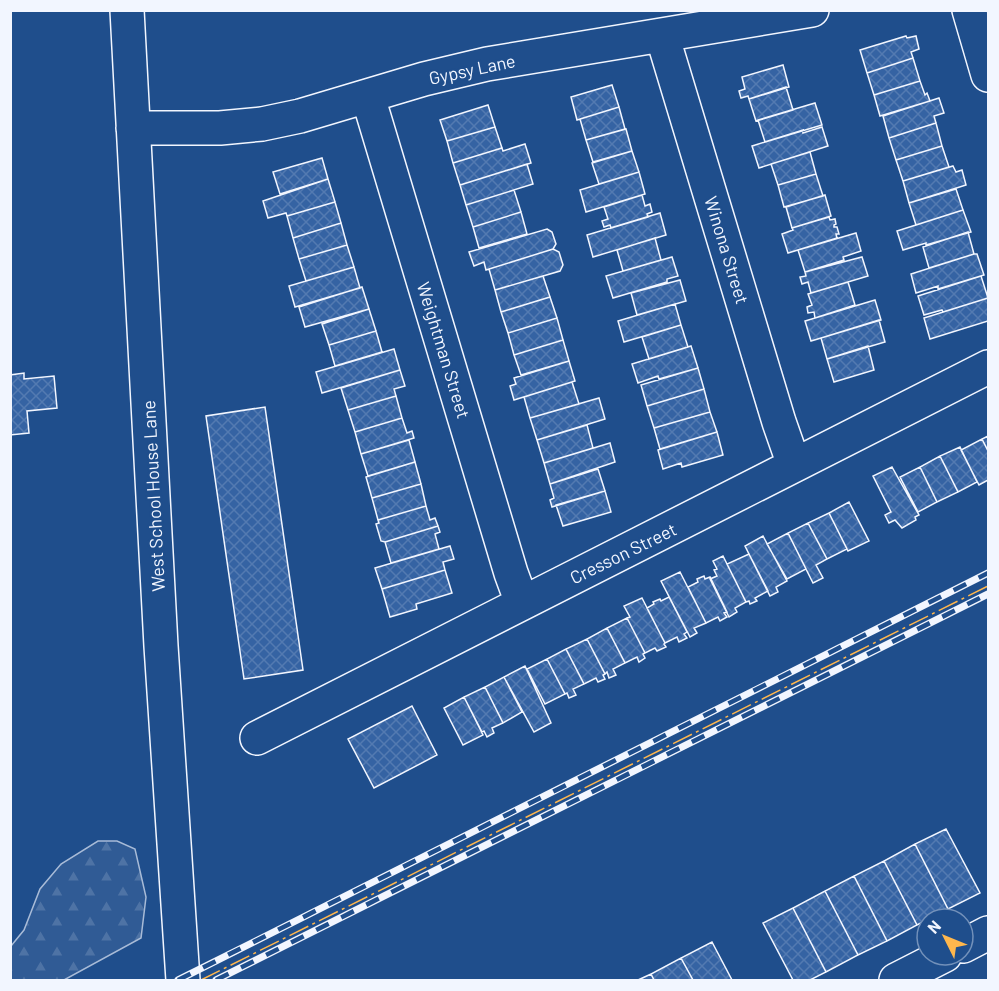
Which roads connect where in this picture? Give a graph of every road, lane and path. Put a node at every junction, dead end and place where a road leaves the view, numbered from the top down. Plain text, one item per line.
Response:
1 (127, 10) edge
2 (812, 10) edge
3 (969, 10) edge
4 (662, 35) junction
5 (988, 75) edge
6 (368, 97) junction
7 (133, 128) junction
8 (988, 367) edge
9 (794, 465) junction
10 (522, 603) junction
11 (256, 738) dead end
12 (922, 967) edge
13 (183, 981) edge
14 (896, 981) edge

1 - 7 street, West School House Lane
2 - 4 street, Gypsy Lane
3 - 5 street
4 - 6 street, Gypsy Lane
4 - 9 street, Winona Street
6 - 7 street, Gypsy Lane
6 - 10 street, Weightman Street
7 - 13 street, West School House Lane
8 - 9 street, Cresson Street
9 - 10 street, Cresson Street
10 - 11 street, Cresson Street
12 - 14 street

